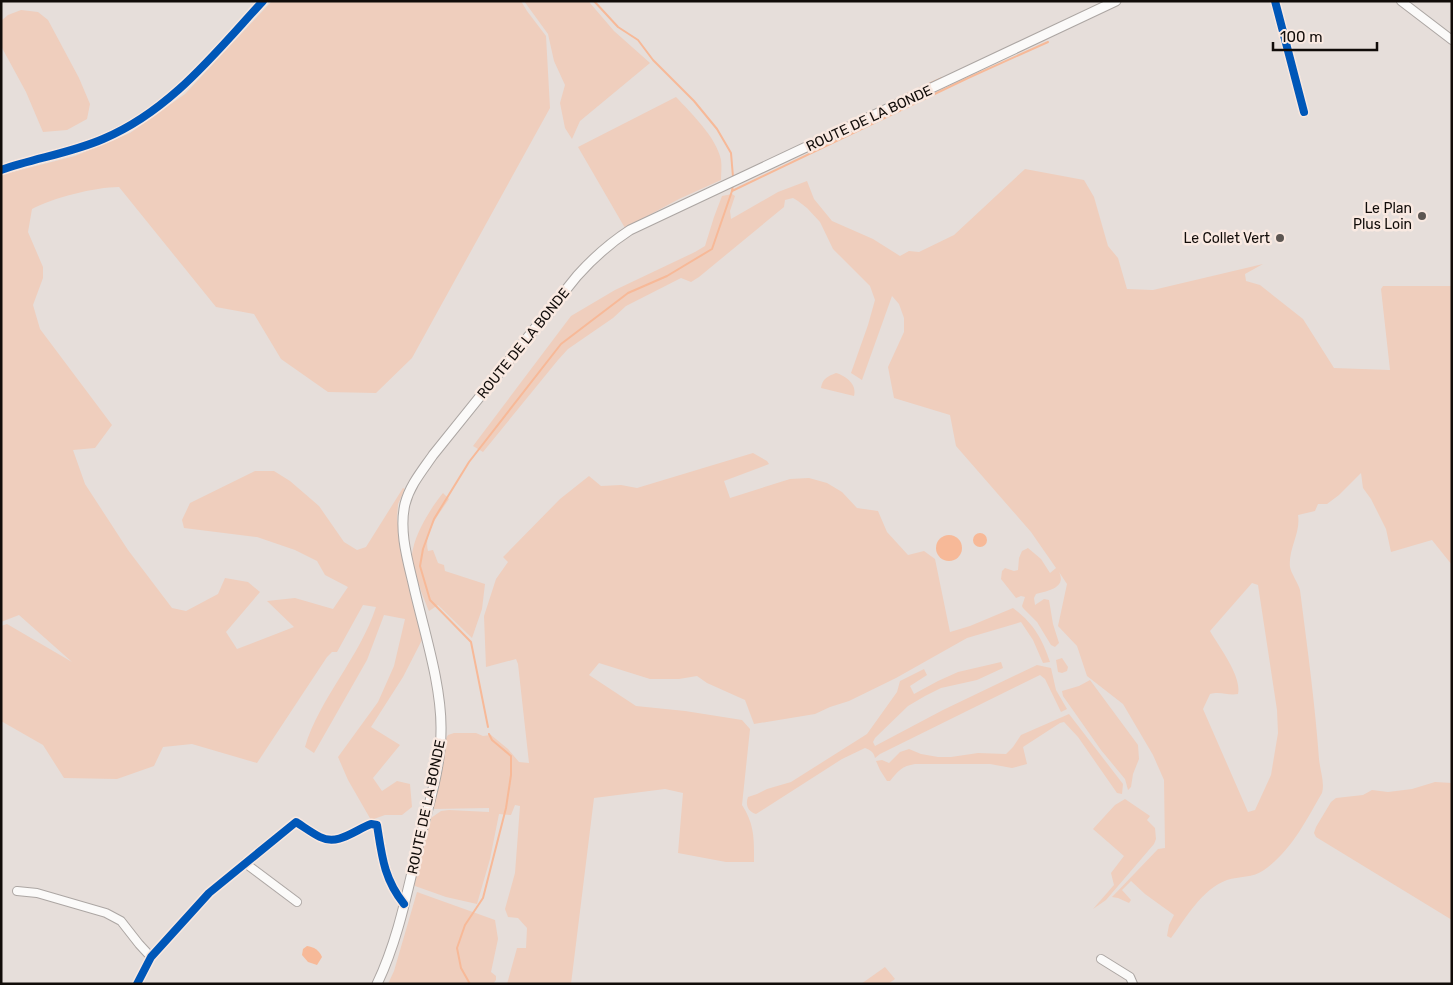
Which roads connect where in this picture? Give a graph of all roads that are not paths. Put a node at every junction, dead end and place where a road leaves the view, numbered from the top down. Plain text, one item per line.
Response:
1 (263, 1) edge
2 (1116, 1) edge
3 (1275, 1) edge
4 (1401, 1) edge
5 (1452, 40) edge
6 (1304, 112) dead end
7 (1, 170) edge
8 (245, 863) junction
9 (17, 891) dead end
10 (297, 902) dead end
11 (404, 904) junction
12 (151, 957) junction
13 (1101, 959) dead end
14 (137, 984) edge
15 (377, 984) edge
16 (1133, 984) edge

1 - 7 street
2 - 11 main road, ROUTE DE LA BONDE
3 - 6 street
4 - 5 street
8 - 10 street
8 - 11 street
8 - 12 street
9 - 12 street
11 - 15 main road, ROUTE DE LA BONDE
12 - 14 street
13 - 16 street

